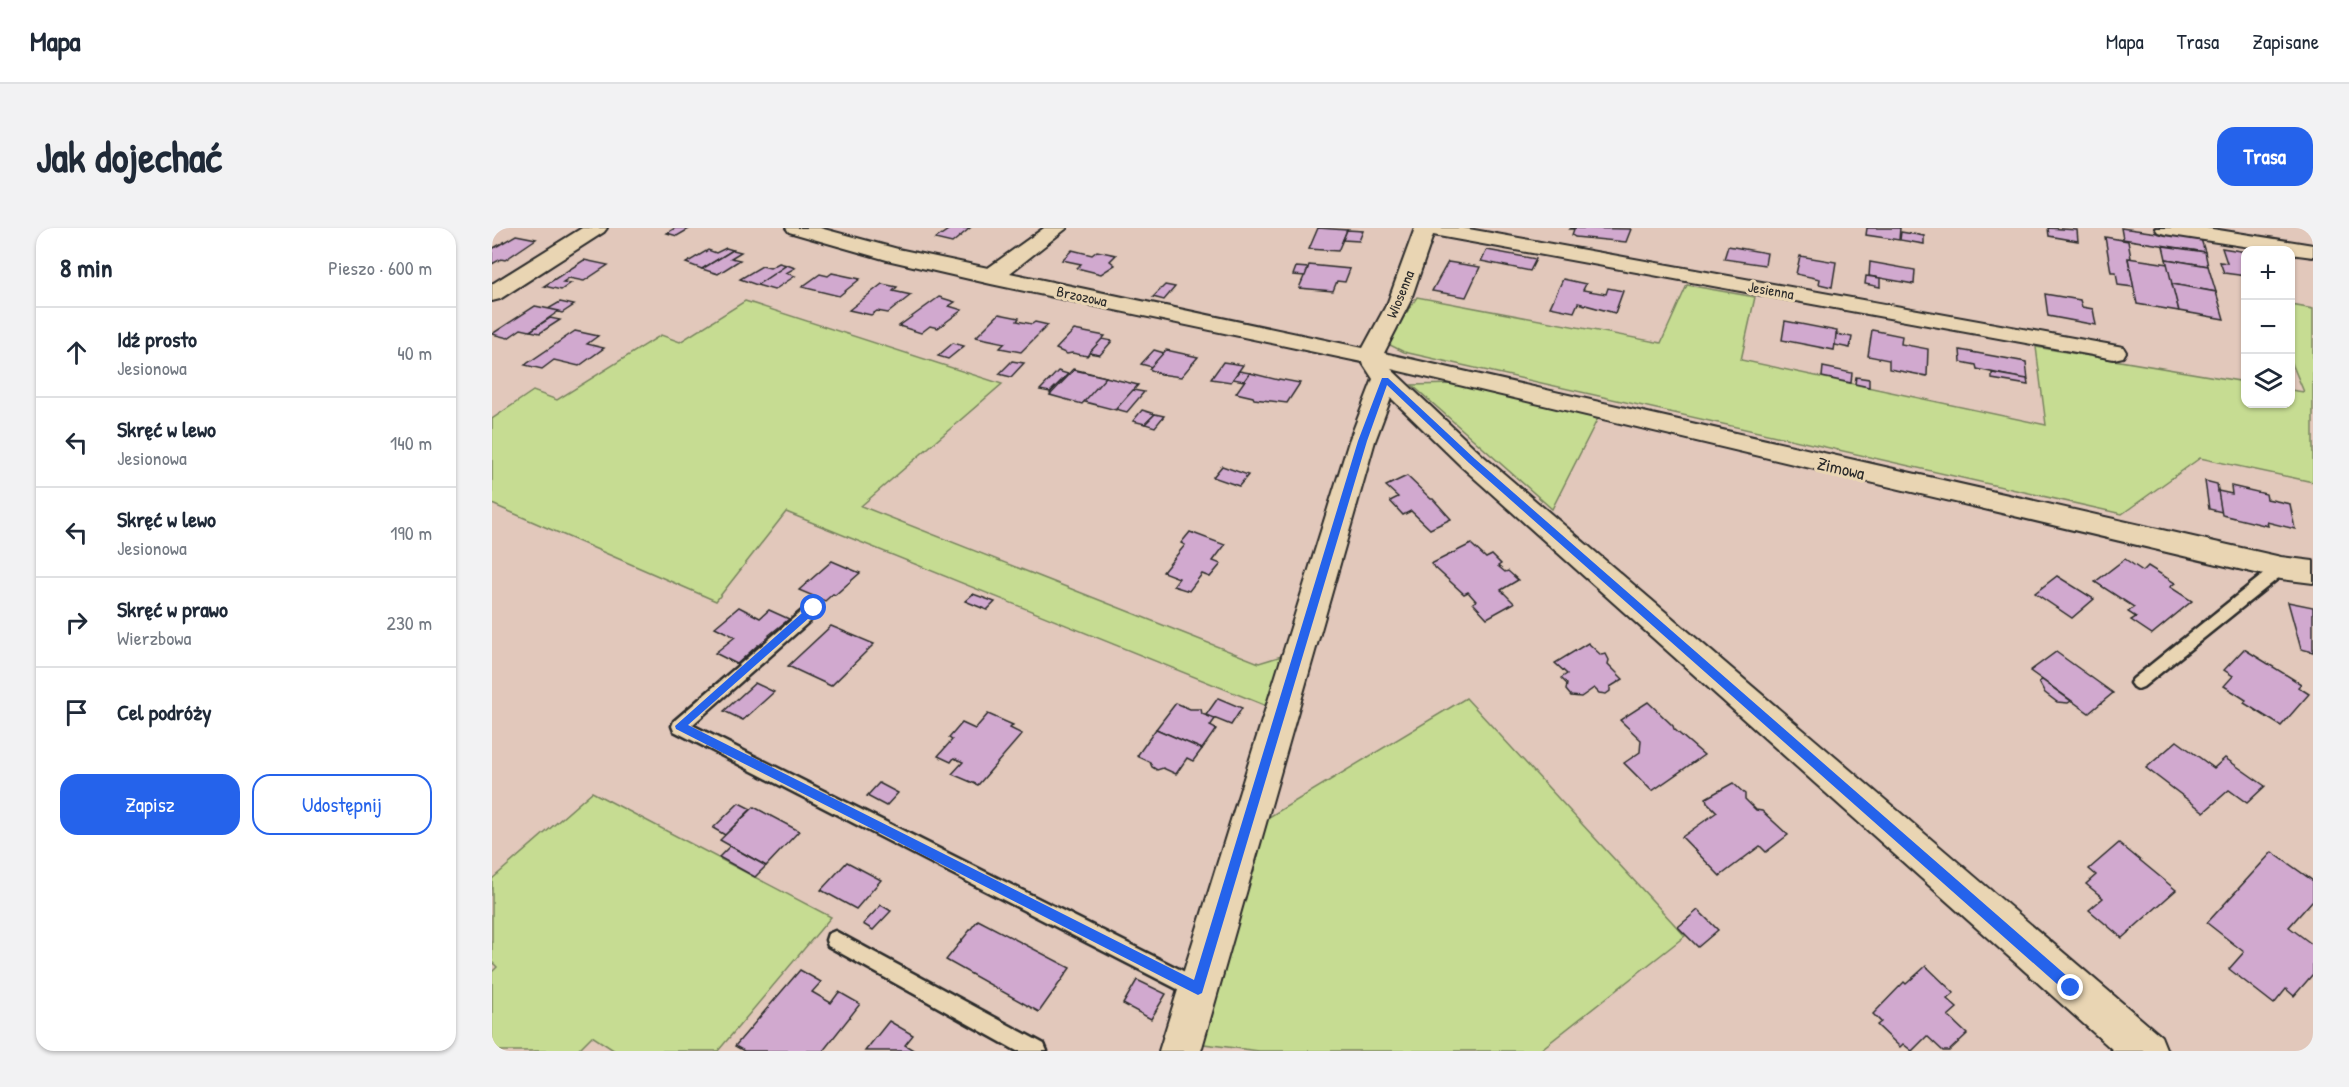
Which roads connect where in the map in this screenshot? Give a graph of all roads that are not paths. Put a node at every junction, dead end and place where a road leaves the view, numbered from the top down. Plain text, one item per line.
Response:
1 (597, 228) edge
2 (796, 228) edge
3 (1057, 228) edge
4 (1426, 228) edge
5 (2165, 228) edge
6 (2313, 250) edge
7 (991, 277) junction
8 (492, 294) edge
9 (2114, 352) dead end
10 (1378, 368) junction
11 (2282, 568) junction
12 (2313, 572) edge
13 (814, 608) dead end
14 (2138, 683) dead end
15 (836, 940) dead end
16 (1198, 989) junction
17 (1037, 1051) edge
18 (1180, 1051) edge
19 (2146, 1051) edge

1 - 8 street
2 - 7 street, Brzozowa
3 - 7 street
4 - 9 street, Jesienna
4 - 10 street, Wiosenna
5 - 6 street
7 - 10 street, Brzozowa
10 - 11 street, Zimowa
10 - 16 street, Wiosenna
10 - 19 street
11 - 12 street, Zimowa
11 - 14 lane
13 - 16 lane
15 - 17 lane
16 - 18 street, Wiosenna

